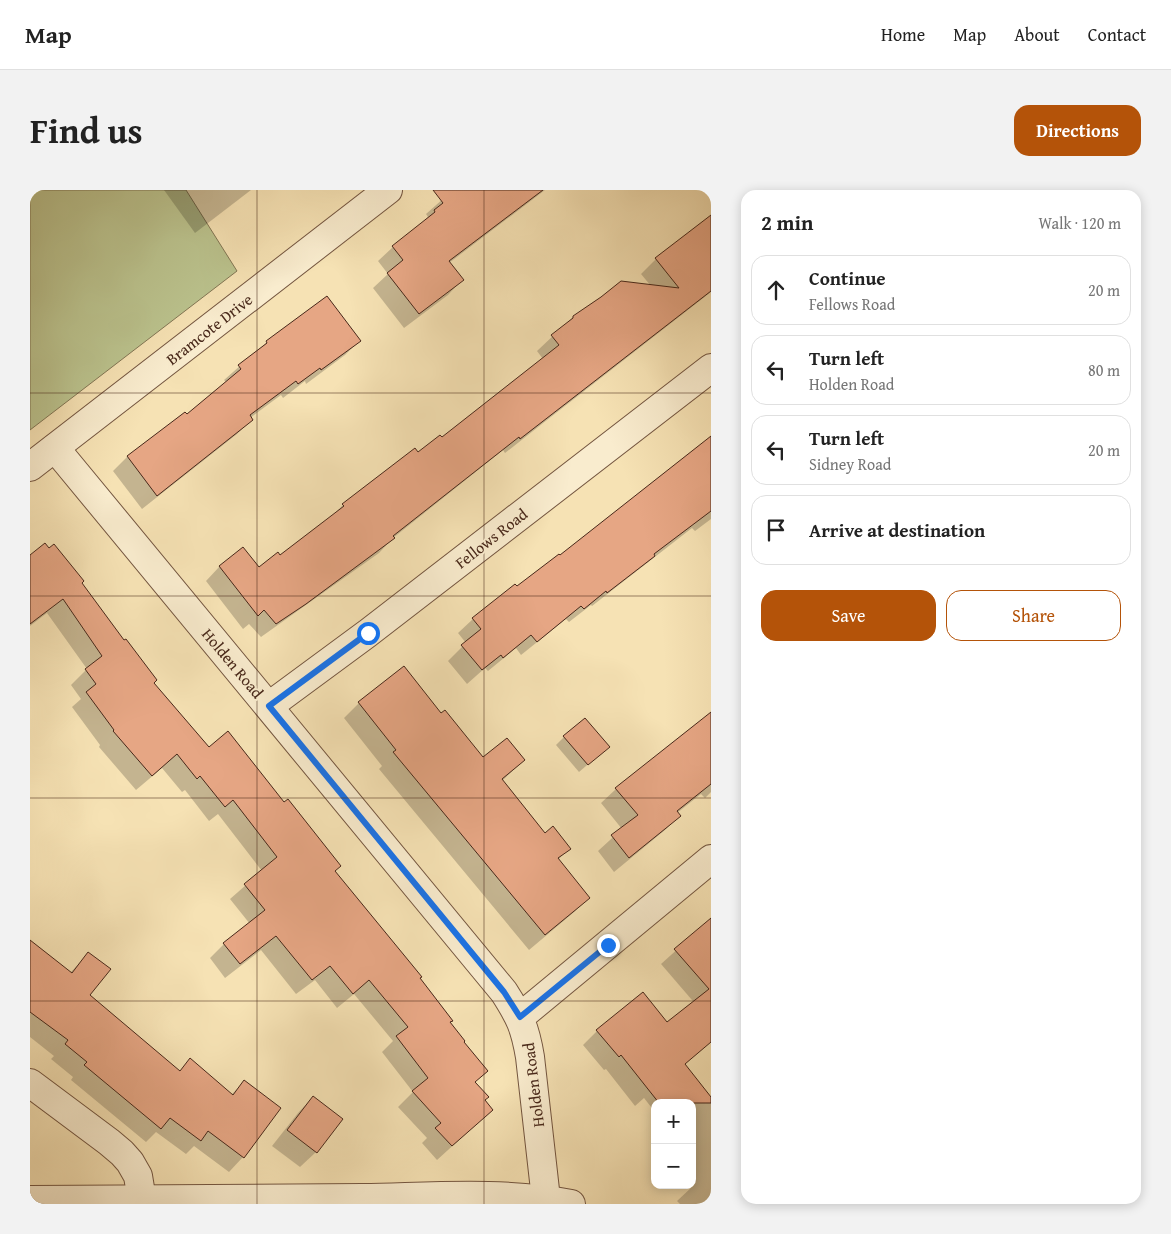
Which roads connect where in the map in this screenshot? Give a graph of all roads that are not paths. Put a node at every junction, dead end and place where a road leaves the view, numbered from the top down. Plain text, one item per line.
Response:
1 (388, 190) edge
2 (711, 368) edge
3 (55, 448) junction
4 (30, 467) edge
5 (269, 706) junction
6 (711, 859) edge
7 (520, 1017) junction
8 (30, 1083) edge
9 (30, 1200) edge
10 (142, 1200) junction
11 (170, 1202) edge
12 (558, 1202) edge

1 - 3 street, Bramcote Drive
2 - 5 street, Fellows Road
3 - 4 street, Bramcote Drive
3 - 5 street, Holden Road
5 - 7 street, Holden Road
6 - 7 street
7 - 12 street, Holden Road
8 - 10 street
9 - 10 street
10 - 11 street
11 - 12 street

